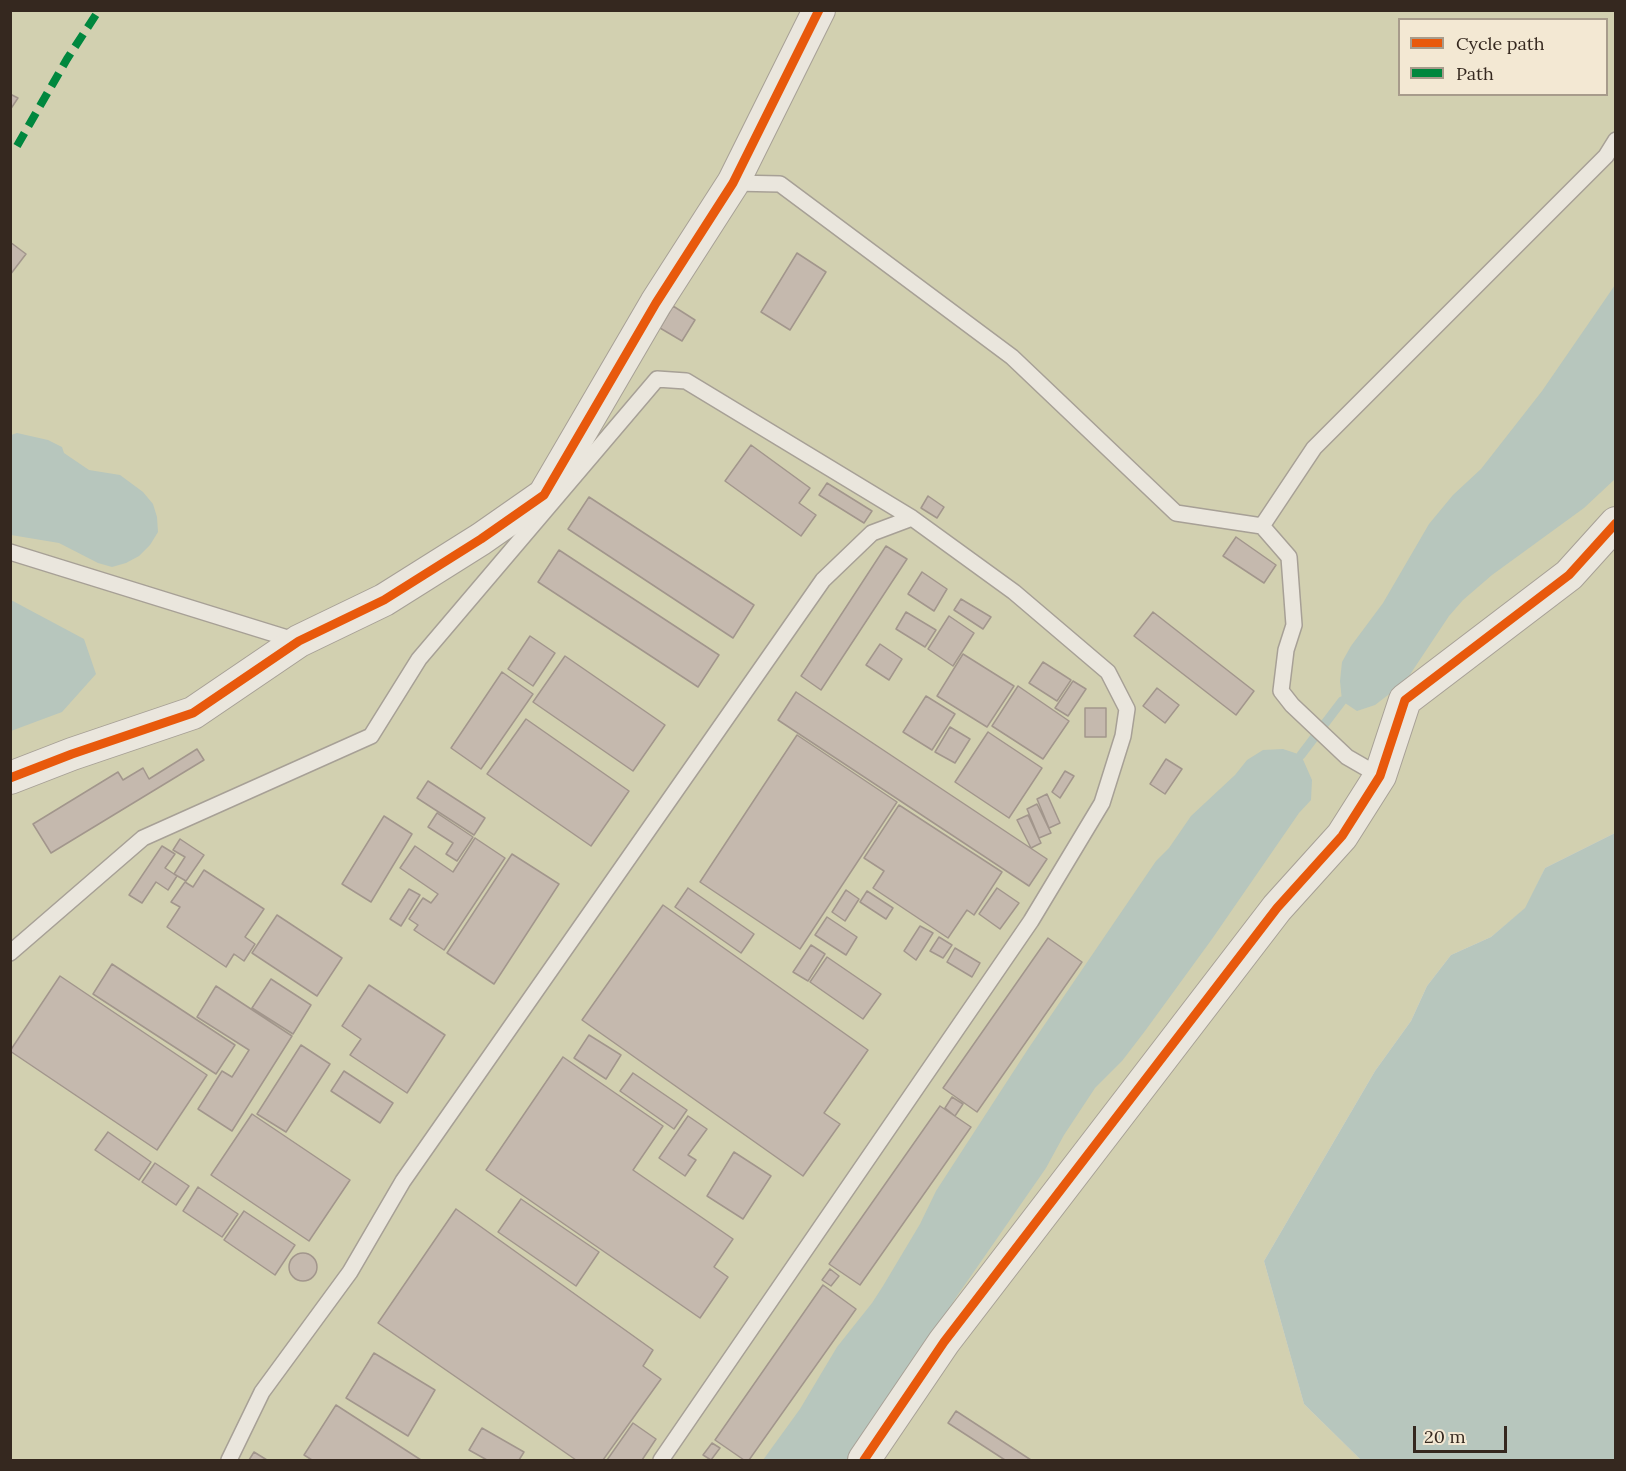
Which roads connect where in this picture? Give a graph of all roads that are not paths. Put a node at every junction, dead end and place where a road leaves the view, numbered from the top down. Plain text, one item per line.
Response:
1 (819, 10) edge
2 (1616, 140) edge
3 (733, 183) junction
4 (912, 518) junction
5 (1616, 524) edge
6 (1262, 526) junction
7 (10, 552) edge
8 (299, 641) junction
9 (1380, 776) junction
10 (10, 778) edge
11 (10, 953) edge
12 (230, 1461) edge
13 (661, 1461) edge
14 (864, 1461) edge

1 - 3 street
2 - 6 lane
3 - 6 lane
3 - 8 street
4 - 11 lane
4 - 12 lane
4 - 13 lane
5 - 9 street
6 - 9 lane
7 - 8 lane
8 - 10 street
9 - 14 street

